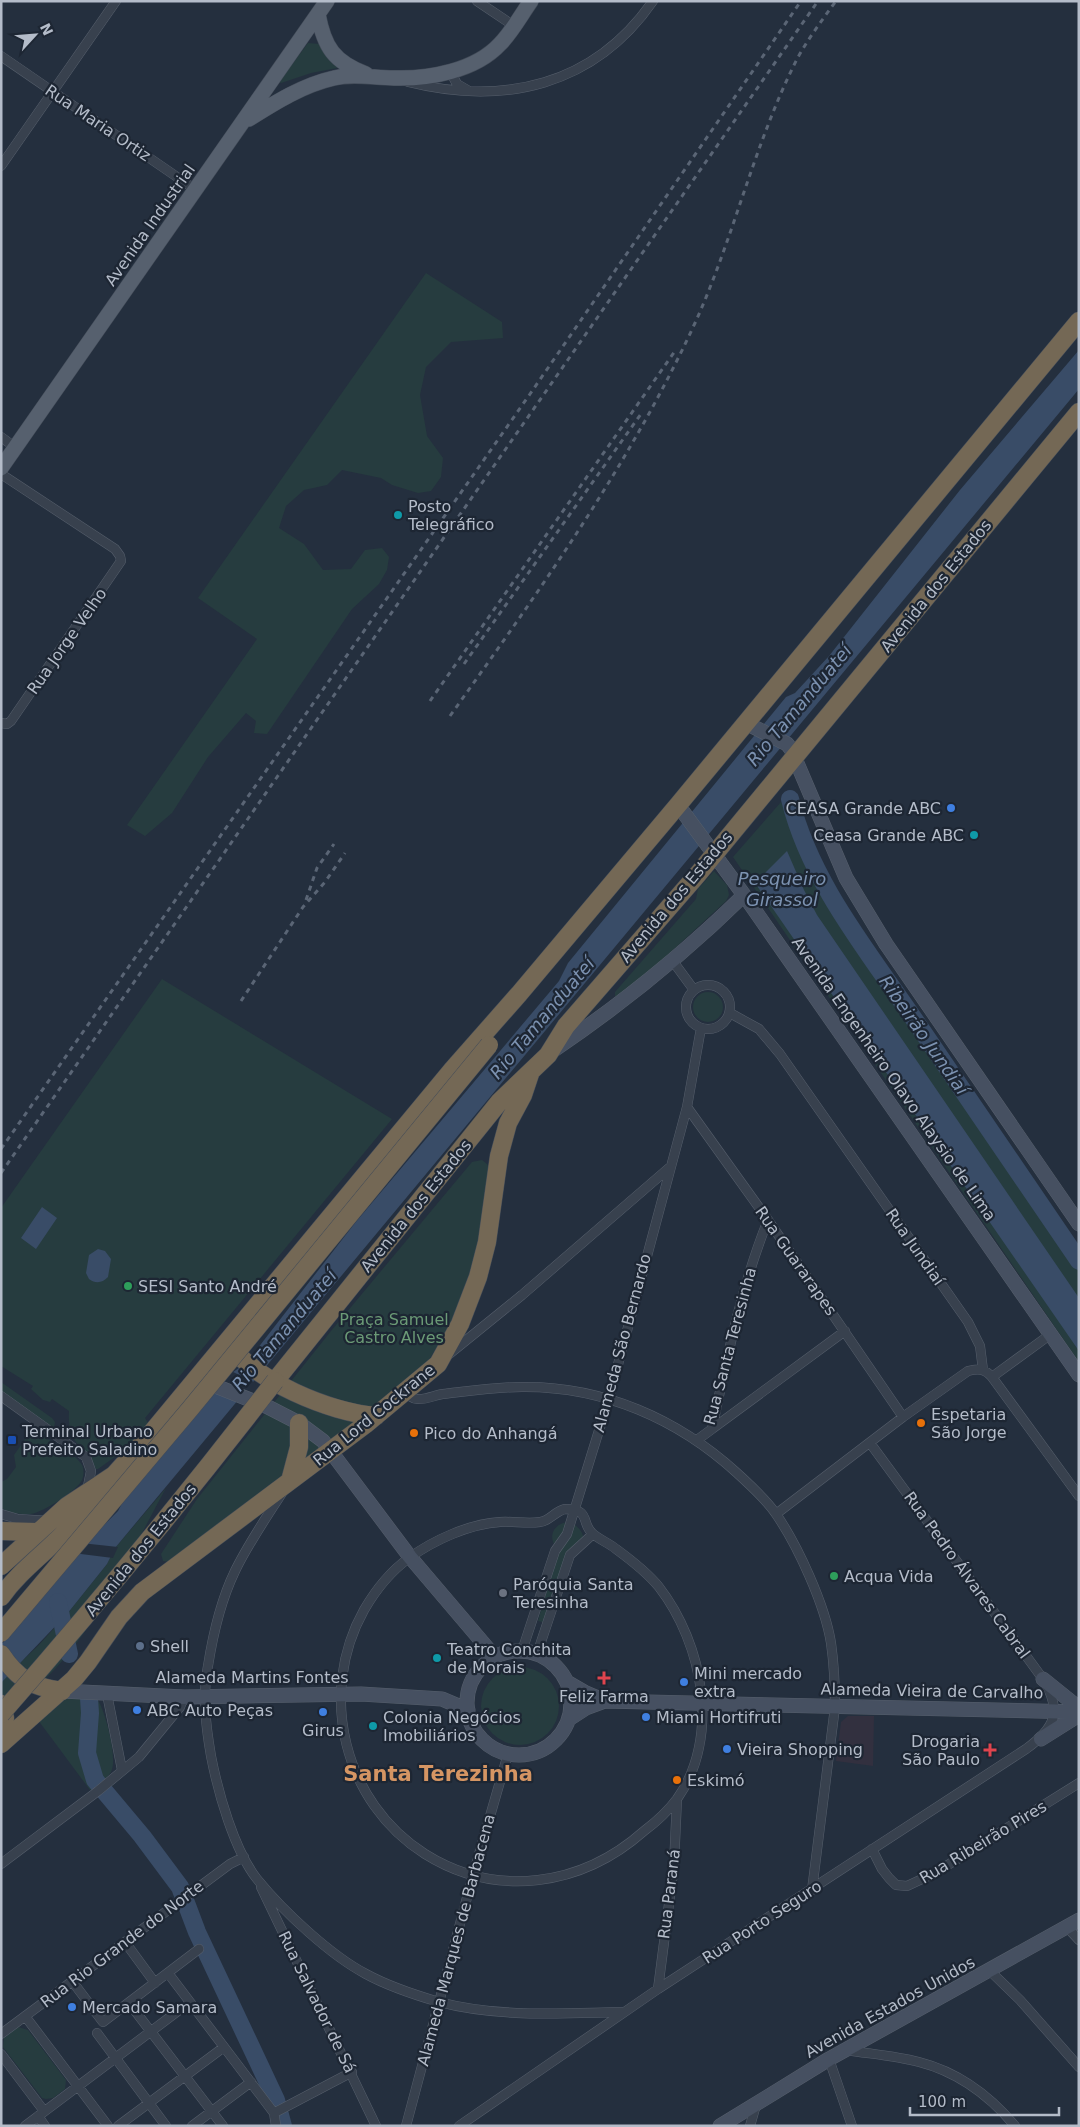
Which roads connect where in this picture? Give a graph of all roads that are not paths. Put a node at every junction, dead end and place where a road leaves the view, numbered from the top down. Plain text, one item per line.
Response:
1 (116, 1) edge
2 (327, 1) edge
3 (477, 1) edge
4 (531, 1) edge
5 (653, 1) edge
6 (318, 14) junction
7 (514, 26) junction
8 (1, 56) edge
9 (451, 73) junction
10 (367, 75) junction
11 (393, 78) junction
12 (53, 92) junction
13 (471, 92) junction
14 (242, 124) junction
15 (1, 166) edge
16 (196, 190) junction
17 (1079, 321) edge
18 (1079, 412) edge
19 (1, 437) edge
20 (16, 448) junction
21 (1, 468) edge
22 (1, 474) edge
23 (4, 724) edge
24 (753, 726) junction
25 (791, 750) junction
26 (682, 810) junction
27 (710, 848) junction
28 (744, 895) junction
29 (672, 960) junction
30 (694, 990) junction
31 (520, 994) junction
32 (730, 1013) junction
33 (701, 1028) junction
34 (548, 1055) junction
35 (530, 1074) junction
36 (686, 1108) junction
37 (669, 1168) junction
38 (768, 1220) junction
39 (1079, 1224) edge
40 (845, 1331) junction
41 (1051, 1334) junction
42 (227, 1341) junction
43 (438, 1364) junction
44 (983, 1370) junction
45 (1079, 1375) edge
46 (992, 1377) junction
47 (196, 1378) junction
48 (405, 1391) junction
49 (1, 1396) edge
50 (609, 1398) junction
51 (376, 1416) junction
52 (903, 1417) junction
53 (299, 1423) junction
54 (712, 1429) junction
55 (697, 1440) junction
56 (870, 1444) junction
57 (332, 1450) junction
58 (114, 1475) junction
59 (290, 1481) junction
60 (86, 1494) junction
61 (1079, 1496) edge
62 (574, 1509) junction
63 (1, 1514) edge
64 (776, 1514) junction
65 (44, 1526) junction
66 (1, 1531) edge
67 (593, 1534) junction
68 (410, 1557) junction
69 (1, 1566) edge
70 (1, 1597) edge
71 (119, 1617) joint
72 (1, 1633) edge
73 (522, 1651) junction
74 (1, 1654) edge
75 (537, 1654) junction
76 (495, 1657) junction
77 (88, 1662) junction
78 (1043, 1679) junction
79 (471, 1682) junction
80 (567, 1682) junction
81 (41, 1688) junction
82 (62, 1691) junction
83 (107, 1694) junction
84 (340, 1694) junction
85 (184, 1697) junction
86 (206, 1697) junction
87 (442, 1699) junction
88 (605, 1701) junction
89 (702, 1703) junction
90 (1, 1704) edge
91 (835, 1707) junction
92 (1079, 1708) edge
93 (468, 1710) junction
94 (1055, 1712) junction
95 (1, 1714) edge
96 (1079, 1714) edge
97 (569, 1719) junction
98 (1, 1728) edge
99 (1041, 1739) junction
100 (1, 1744) edge
101 (508, 1754) junction
102 (122, 1770) junction
103 (1079, 1783) edge
104 (677, 1799) junction
105 (872, 1849) junction
106 (244, 1857) junction
107 (1, 1864) edge
108 (473, 1875) junction
109 (256, 1878) junction
110 (812, 1890) junction
111 (1073, 1923) edge
112 (1079, 1940) edge
113 (124, 1942) junction
114 (199, 1949) dead end
115 (990, 1971) junction
116 (168, 1973) junction
117 (72, 1981) junction
118 (155, 1983) junction
119 (658, 1989) junction
120 (190, 2002) junction
121 (439, 2002) junction
122 (129, 2003) junction
123 (624, 2012) junction
124 (25, 2016) junction
125 (3, 2028) edge
126 (151, 2031) junction
127 (97, 2033) dead end
128 (224, 2047) junction
129 (846, 2050) junction
130 (1, 2054) edge
131 (115, 2058) junction
132 (829, 2059) junction
133 (1079, 2067) edge
134 (352, 2072) junction
135 (185, 2076) junction
136 (250, 2082) junction
137 (78, 2086) junction
138 (149, 2103) junction
139 (756, 2105) junction
140 (212, 2111) junction
141 (41, 2114) junction
142 (275, 2118) edge
143 (723, 2125) edge
144 (25, 2126) edge
145 (45, 2126) edge
146 (108, 2126) edge
147 (118, 2126) edge
148 (166, 2126) edge
149 (192, 2126) edge
150 (223, 2126) edge
151 (376, 2126) edge
152 (406, 2126) edge
153 (459, 2126) edge
154 (750, 2126) edge
155 (852, 2126) edge
156 (1015, 2126) edge

1 - 12 street
2 - 6 main road, Avenida Industrial
3 - 7 street
4 - 7 main road
5 - 13 street
6 - 10 main road
6 - 14 main road, Avenida Industrial
7 - 9 main road
8 - 12 street, Rua Maria Ortiz
9 - 11 main road
9 - 13 street
10 - 11 main road
10 - 14 main road
11 - 13 street
12 - 15 street
12 - 16 street, Rua Maria Ortiz
14 - 16 main road, Avenida Industrial
16 - 20 main road, Avenida Industrial
17 - 24 highway
18 - 25 highway, Avenida dos Estados
19 - 20 street
20 - 21 main road, Avenida Industrial
22 - 23 street, Rua Jorge Velho
24 - 25 main road
24 - 26 highway
25 - 27 highway, Avenida dos Estados
25 - 39 main road
26 - 27 main road, Avenida Engenheiro Olavo Alaysio de Lima
26 - 31 highway
27 - 28 main road, Avenida Engenheiro Olavo Alaysio de Lima
27 - 34 highway, Avenida dos Estados
28 - 29 main road
28 - 41 main road, Avenida Engenheiro Olavo Alaysio de Lima
29 - 30 street
29 - 34 main road
30 - 32 street
30 - 33 street
31 - 42 highway
31 - 72 highway, bridge
32 - 33 street
32 - 44 street, Rua Jundiaí
33 - 36 street, Alameda São Bernardo
34 - 35 highway, Avenida dos Estados
35 - 43 highway
35 - 95 highway, Avenida dos Estados, bridge
36 - 37 street, Alameda São Bernardo
36 - 38 street, Rua Guararapes
37 - 43 street, Rua Lord Cockrane
37 - 50 street, Alameda São Bernardo
38 - 40 street, Rua Guararapes
38 - 54 street, Rua Santa Teresinha
40 - 52 street, Rua Guararapes
40 - 54 street
41 - 45 main road, Avenida Engenheiro Olavo Alaysio de Lima
41 - 46 street
42 - 47 highway
42 - 51 highway
43 - 48 highway, Rua Lord Cockrane
44 - 46 street
44 - 52 street
46 - 61 street
47 - 53 main road
47 - 58 highway
48 - 50 street
48 - 51 highway, Rua Lord Cockrane
49 - 60 street
50 - 55 street
50 - 62 street, Alameda São Bernardo
51 - 57 highway, Rua Lord Cockrane
52 - 56 street
53 - 57 main road
53 - 59 highway
54 - 55 street, Rua Santa Teresinha
55 - 64 street
56 - 64 street
56 - 78 street, Rua Pedro Álvares Cabral
57 - 59 highway, Rua Lord Cockrane
57 - 68 main road
58 - 60 highway
58 - 70 highway
59 - 71 highway, Rua Lord Cockrane
59 - 86 street
60 - 65 highway
62 - 67 street
62 - 68 street
62 - 73 street, Alameda São Bernardo
63 - 65 street
64 - 91 street
65 - 66 highway
65 - 69 highway
67 - 75 street
67 - 89 street
68 - 76 main road
68 - 84 street
71 - 77 highway, Avenida dos Estados
73 - 75 main road
73 - 76 main road
74 - 81 highway
75 - 80 main road
76 - 79 main road
77 - 81 highway
77 - 82 highway, Avenida dos Estados
78 - 92 main road
78 - 94 street, Rua Pedro Álvares Cabral
79 - 87 main road, Alameda Martins Fontes
79 - 93 main road
80 - 88 main road, Alameda Vieira de Carvalho
80 - 97 main road
81 - 82 highway
82 - 83 main road, Alameda Martins Fontes
82 - 100 highway, Avenida dos Estados
83 - 85 main road, Alameda Martins Fontes
83 - 102 street
84 - 86 main road, Alameda Martins Fontes
84 - 87 main road, Alameda Martins Fontes
84 - 108 street
85 - 86 main road, Alameda Martins Fontes
85 - 102 street
86 - 106 street
87 - 93 main road, Alameda Martins Fontes
88 - 89 main road, Alameda Vieira de Carvalho
88 - 97 main road, Alameda Vieira de Carvalho
89 - 91 main road, Alameda Vieira de Carvalho
89 - 104 street
90 - 98 highway
91 - 94 main road, Alameda Vieira de Carvalho
91 - 110 street
93 - 101 main road
94 - 96 main road, Alameda Vieira de Carvalho
94 - 99 street, Rua Porto Seguro
96 - 99 main road
97 - 101 main road
99 - 105 street, Rua Porto Seguro
101 - 108 street, Alameda Marques de Barbacena
102 - 107 street
103 - 105 street, Rua Ribeirão Pires
104 - 108 street
104 - 119 street, Rua Paraná
105 - 110 street, Rua Porto Seguro
106 - 109 street
106 - 113 street, Rua Rio Grande do Norte
108 - 121 street, Alameda Marques de Barbacena
109 - 121 street
109 - 134 street, Rua Salvador de Sá
110 - 119 street, Rua Porto Seguro
111 - 112 street
111 - 115 main road, Avenida Estados Unidos
113 - 117 street, Rua Rio Grande do Norte
113 - 118 street
114 - 116 street
115 - 129 main road, Avenida Estados Unidos
115 - 133 street
116 - 118 street
116 - 120 street
117 - 122 street
117 - 124 street, Rua Rio Grande do Norte
118 - 122 street
119 - 123 street, Rua Porto Seguro
120 - 126 street
120 - 128 street
121 - 123 street
121 - 152 street, Alameda Marques de Barbacena
122 - 126 street
123 - 153 street, Rua Porto Seguro
124 - 125 street, Rua Rio Grande do Norte
124 - 137 street
126 - 131 street
126 - 135 street
127 - 131 street
128 - 135 street
128 - 136 street
129 - 132 main road, Avenida Estados Unidos
129 - 156 street
130 - 141 street
131 - 137 street
131 - 138 street
132 - 139 main road, Avenida Estados Unidos
132 - 155 street
134 - 142 street
134 - 151 street, Rua Salvador de Sá
135 - 138 street
135 - 140 street
136 - 140 street
136 - 142 street
137 - 141 street
137 - 146 street
138 - 147 street
138 - 148 street
139 - 143 main road, Avenida Estados Unidos
139 - 154 street
140 - 149 street
140 - 150 street
141 - 144 street
141 - 145 street

